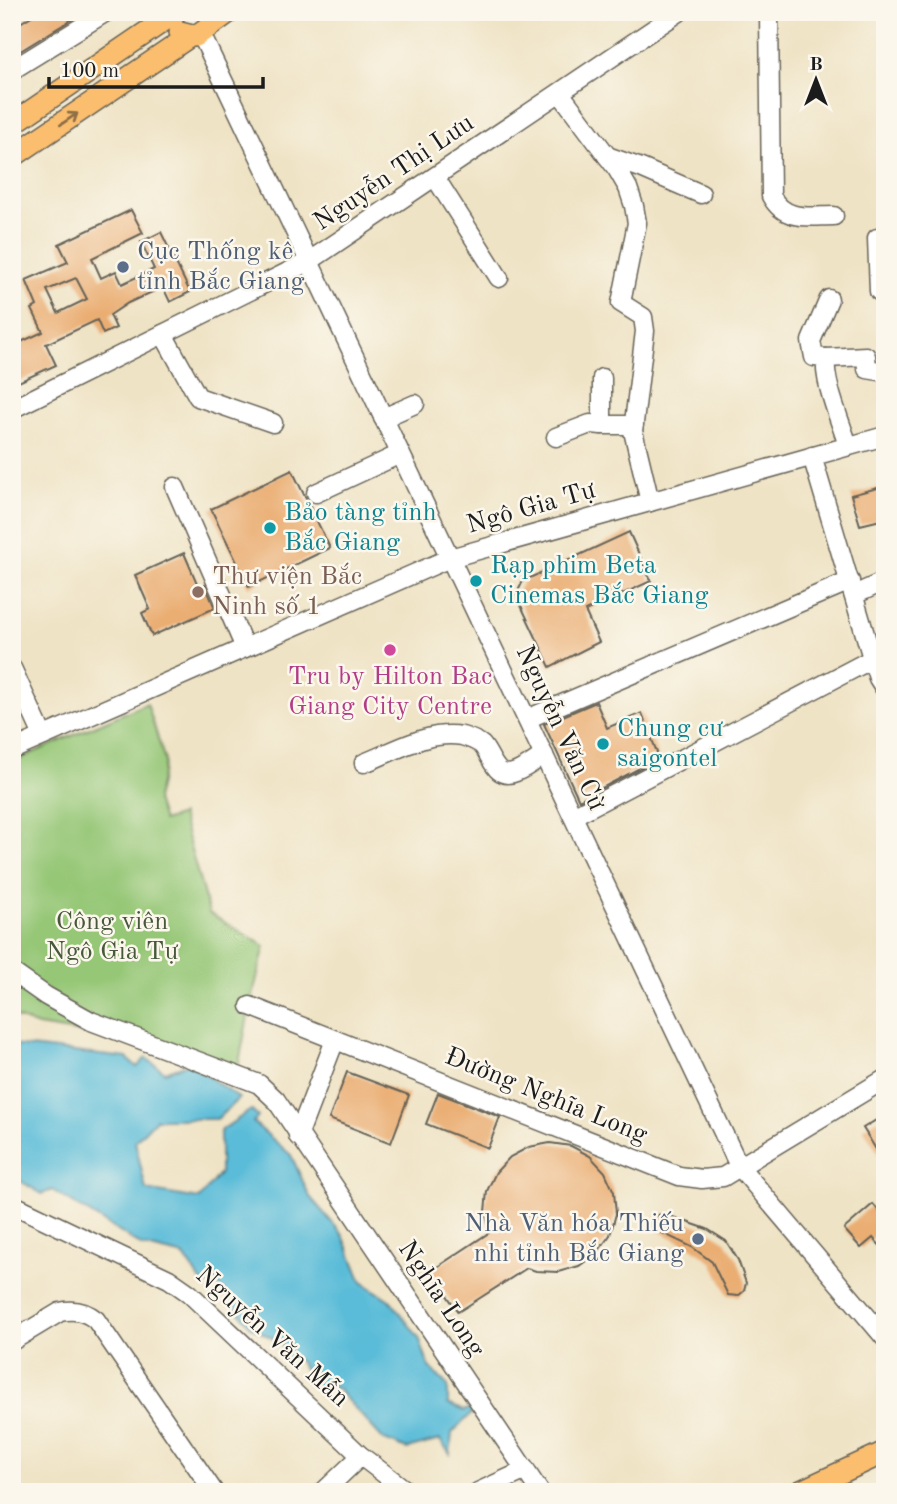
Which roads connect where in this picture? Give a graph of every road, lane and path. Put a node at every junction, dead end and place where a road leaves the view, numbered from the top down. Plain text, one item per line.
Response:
1 (106, 12) edge
2 (229, 12) edge
3 (679, 12) edge
4 (769, 12) edge
5 (175, 13) edge
6 (201, 28) edge
7 (12, 69) edge
8 (560, 93) junction
9 (12, 124) edge
10 (607, 156) junction
11 (12, 157) edge
12 (435, 177) junction
13 (701, 194) dead end
14 (834, 216) dead end
15 (877, 238) dead end
16 (308, 262) junction
17 (499, 278) dead end
18 (885, 293) edge
19 (829, 299) dead end
20 (163, 334) junction
21 (826, 358) junction
22 (885, 372) edge
23 (603, 378) dead end
24 (415, 404) dead end
25 (12, 409) edge
26 (383, 418) junction
27 (273, 423) dead end
28 (602, 425) junction
29 (634, 425) junction
30 (885, 436) edge
31 (556, 437) dead end
32 (848, 446) junction
33 (400, 454) junction
34 (812, 456) junction
35 (175, 487) dead end
36 (316, 493) dead end
37 (650, 502) junction
38 (450, 558) junction
39 (885, 582) edge
40 (852, 588) junction
41 (245, 648) junction
42 (872, 659) junction
43 (12, 668) edge
44 (885, 689) edge
45 (527, 719) junction
46 (43, 736) junction
47 (12, 751) edge
48 (544, 755) junction
49 (364, 763) dead end
50 (573, 816) junction
51 (12, 972) edge
52 (250, 1006) dead end
53 (335, 1040) junction
54 (885, 1080) edge
55 (298, 1136) junction
56 (739, 1166) junction
57 (12, 1204) edge
58 (885, 1338) edge
59 (12, 1340) edge
60 (885, 1452) edge
61 (361, 1456) junction
62 (526, 1471) junction
63 (214, 1492) edge
64 (323, 1492) edge
65 (408, 1492) edge
66 (478, 1492) edge
67 (540, 1492) edge
68 (799, 1492) edge

1 - 7 street
2 - 6 main road
3 - 8 street, Nguyễn Thị Lưu
4 - 14 street
5 - 6 main road
5 - 9 main road
11 -> 6 main road
6 - 16 street, Nguyễn Văn Cừ
8 - 10 street
8 - 12 street, Nguyễn Thị Lưu
10 - 13 street
10 - 29 street
12 - 16 street, Nguyễn Thị Lưu
12 - 17 street
15 - 18 street
16 - 20 street, Nguyễn Thị Lưu
16 - 26 street, Nguyễn Văn Cừ
19 - 21 street
20 - 25 street, Nguyễn Thị Lưu
20 - 27 street
21 - 22 street
21 - 32 street
23 - 28 street
24 - 26 street
26 - 33 street, Nguyễn Văn Cừ
28 - 29 street
28 - 31 street
29 - 37 street
30 - 32 street, Ngô Gia Tự
32 - 34 street, Ngô Gia Tự
33 - 36 street
33 - 38 street, Nguyễn Văn Cừ
34 - 37 street, Ngô Gia Tự
34 - 40 street
35 - 41 street
37 - 38 street, Ngô Gia Tự
38 - 41 street, Ngô Gia Tự
38 - 45 street, Nguyễn Văn Cừ
39 - 40 street
40 - 42 street
40 - 45 street
41 - 46 street, Ngô Gia Tự
42 - 44 street
42 - 50 street
43 - 46 street
45 - 48 street, Nguyễn Văn Cừ
46 - 47 street, Ngô Gia Tự
48 - 49 street
48 - 50 street, Nguyễn Văn Cừ
50 - 56 street, Nguyễn Văn Cừ
51 - 55 street
52 - 53 street, Đường Nghĩa Long
53 - 55 street
53 - 56 street, Đường Nghĩa Long
54 - 56 street, Đường Nghĩa Long
55 - 62 street, Nghĩa Long
56 - 58 street, Nguyễn Văn Cừ
57 - 61 street, Nguyễn Văn Mẫn
59 - 63 street
60 - 68 main road
61 - 64 street
61 - 65 street, Nguyễn Văn Mẫn
62 - 66 street
62 - 67 street, Nghĩa Long

